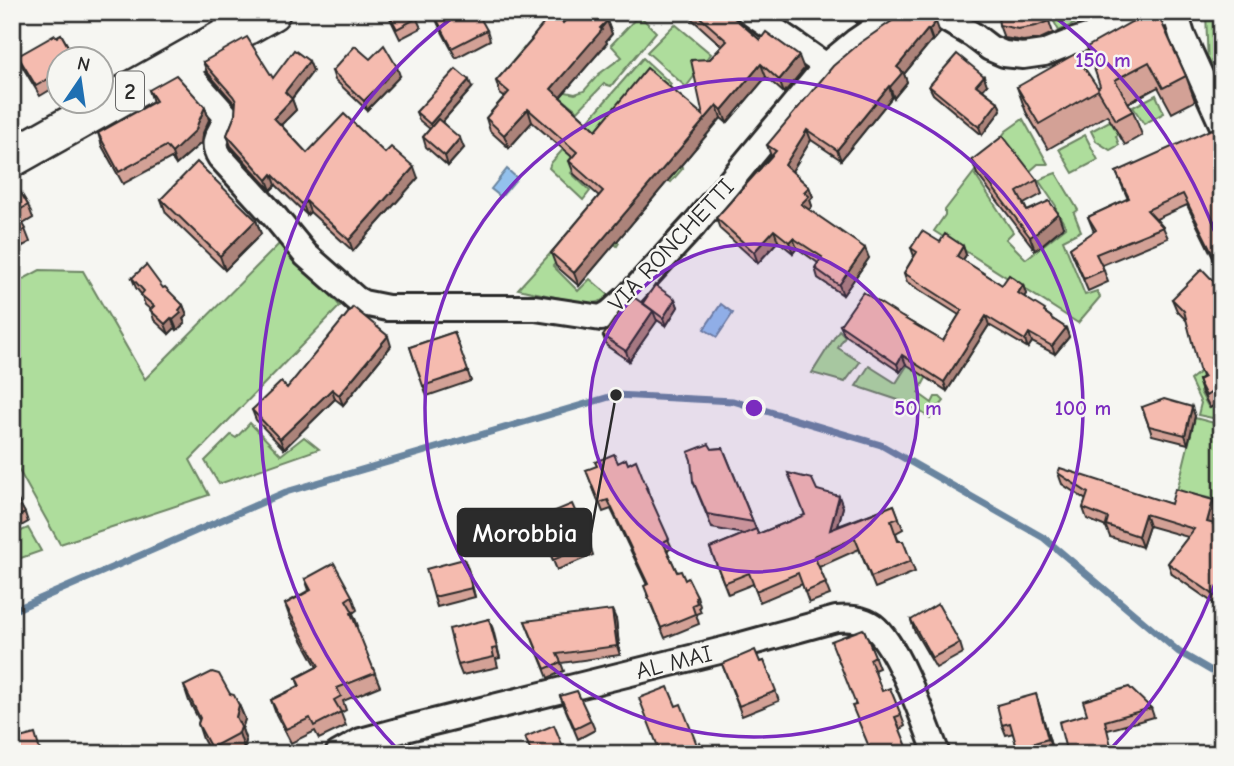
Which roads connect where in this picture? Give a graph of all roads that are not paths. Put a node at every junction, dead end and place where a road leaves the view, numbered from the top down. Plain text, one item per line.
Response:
1 (271, 12) edge
2 (749, 12) edge
3 (899, 12) edge
4 (934, 12) edge
5 (1173, 12) edge
6 (179, 62) junction
7 (826, 66) junction
8 (1220, 117) edge
9 (12, 158) edge
10 (338, 754) edge
11 (937, 754) edge

1 - 6 main road, 2
2 - 7 street
3 - 7 street, VIA RONCHETTI
4 - 5 street
5 - 8 street
6 - 7 street, VIA RONCHETTI
6 - 9 main road, 2
10 - 11 street, AL MAI

